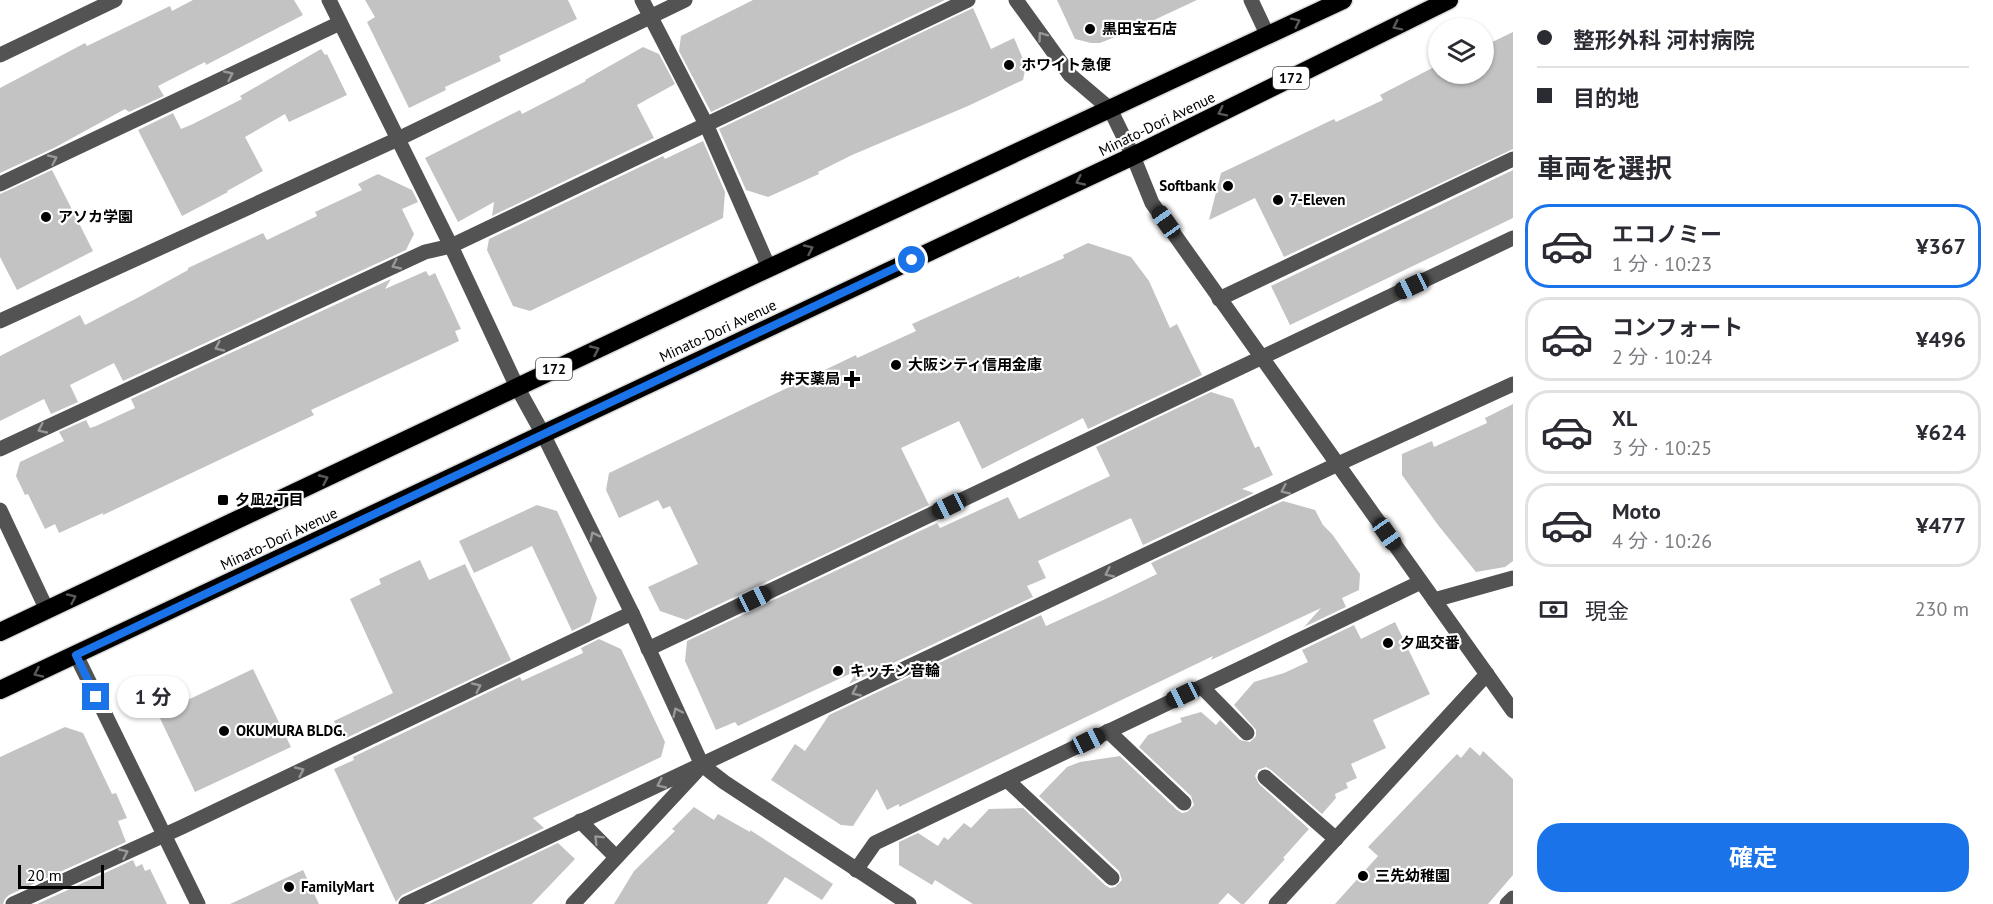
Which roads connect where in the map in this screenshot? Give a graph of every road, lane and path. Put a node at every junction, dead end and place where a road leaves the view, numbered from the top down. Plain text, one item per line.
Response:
1 (115, 0) edge
2 (329, 0) edge
3 (642, 0) edge
4 (685, 0) edge
5 (968, 0) edge
6 (1016, 0) edge
7 (1251, 0) edge
8 (1343, 0) edge
9 (1449, 0) edge
10 (650, 17) junction
11 (340, 23) junction
12 (1268, 36) junction
13 (0, 55) edge
14 (1110, 109) junction
15 (706, 124) junction
16 (398, 139) junction
17 (1133, 156) junction
18 (1513, 159) edge
19 (0, 184) edge
20 (1513, 238) edge
21 (451, 246) junction
22 (769, 268) junction
23 (1220, 299) junction
24 (0, 321) edge
25 (1261, 357) junction
26 (1513, 384) edge
27 (516, 387) junction
28 (543, 434) junction
29 (0, 449) edge
30 (1338, 464) junction
31 (0, 510) edge
32 (1513, 578) edge
33 (1421, 582) junction
34 (1434, 600) junction
35 (47, 610) junction
36 (632, 613) junction
37 (0, 632) edge
38 (648, 650) junction
39 (76, 655) junction
40 (1487, 674) junction
41 (1202, 687) junction
42 (0, 690) edge
43 (1513, 711) edge
44 (1108, 731) junction
45 (1247, 733) dead end
46 (702, 765) junction
47 (1265, 777) dead end
48 (1007, 780) junction
49 (1184, 803) dead end
50 (580, 821) junction
51 (164, 835) junction
52 (1336, 839) junction
53 (616, 857) junction
54 (856, 870) junction
55 (1112, 878) dead end
56 (1513, 898) edge
57 (576, 903) edge
58 (13, 904) edge
59 (198, 904) edge
60 (406, 904) edge
61 (909, 904) edge
62 (1276, 904) edge
63 (1507, 904) edge

1 - 13 street
2 - 11 street
3 - 10 street
4 - 10 street
5 - 15 street
14 -> 6 street
7 - 12 street
12 -> 8 highway, 172
9 -> 17 highway, Minato-Dori Avenue / 172
10 - 15 street
10 - 16 street
11 - 16 street
19 -> 11 street
12 - 14 highway, 172
14 - 17 street
22 -> 14 highway, 172
15 - 21 street
15 - 22 street
16 - 21 street
16 - 24 street
17 - 23 street
17 -> 28 highway, Minato-Dori Avenue / 172
18 - 23 street
20 - 25 street
21 - 27 street
21 -> 29 street
27 -> 22 highway, 172
23 - 25 street
25 - 30 street
25 - 38 street
26 - 30 street
27 - 28 street
35 -> 27 highway, 172
36 -> 28 street
28 - 39 highway, Minato-Dori Avenue / 172
30 - 33 street
30 -> 46 street
31 - 35 street
32 - 34 street
33 - 34 street
33 - 41 street
34 - 40 street
35 - 37 highway, 172
36 - 38 street
51 -> 36 street
46 -> 38 street
39 -> 42 highway, Minato-Dori Avenue / 172
39 - 51 street
40 - 43 street
40 - 52 street
41 - 44 street
41 - 45 street
44 - 48 street
44 - 49 street
46 -> 50 street
46 - 53 street
46 - 54 street
47 - 52 street
48 - 54 street
48 - 55 street
53 -> 50 street
50 - 60 street
58 -> 51 street
51 - 59 street
52 - 62 street
53 - 57 street
54 - 61 street
56 - 63 street

